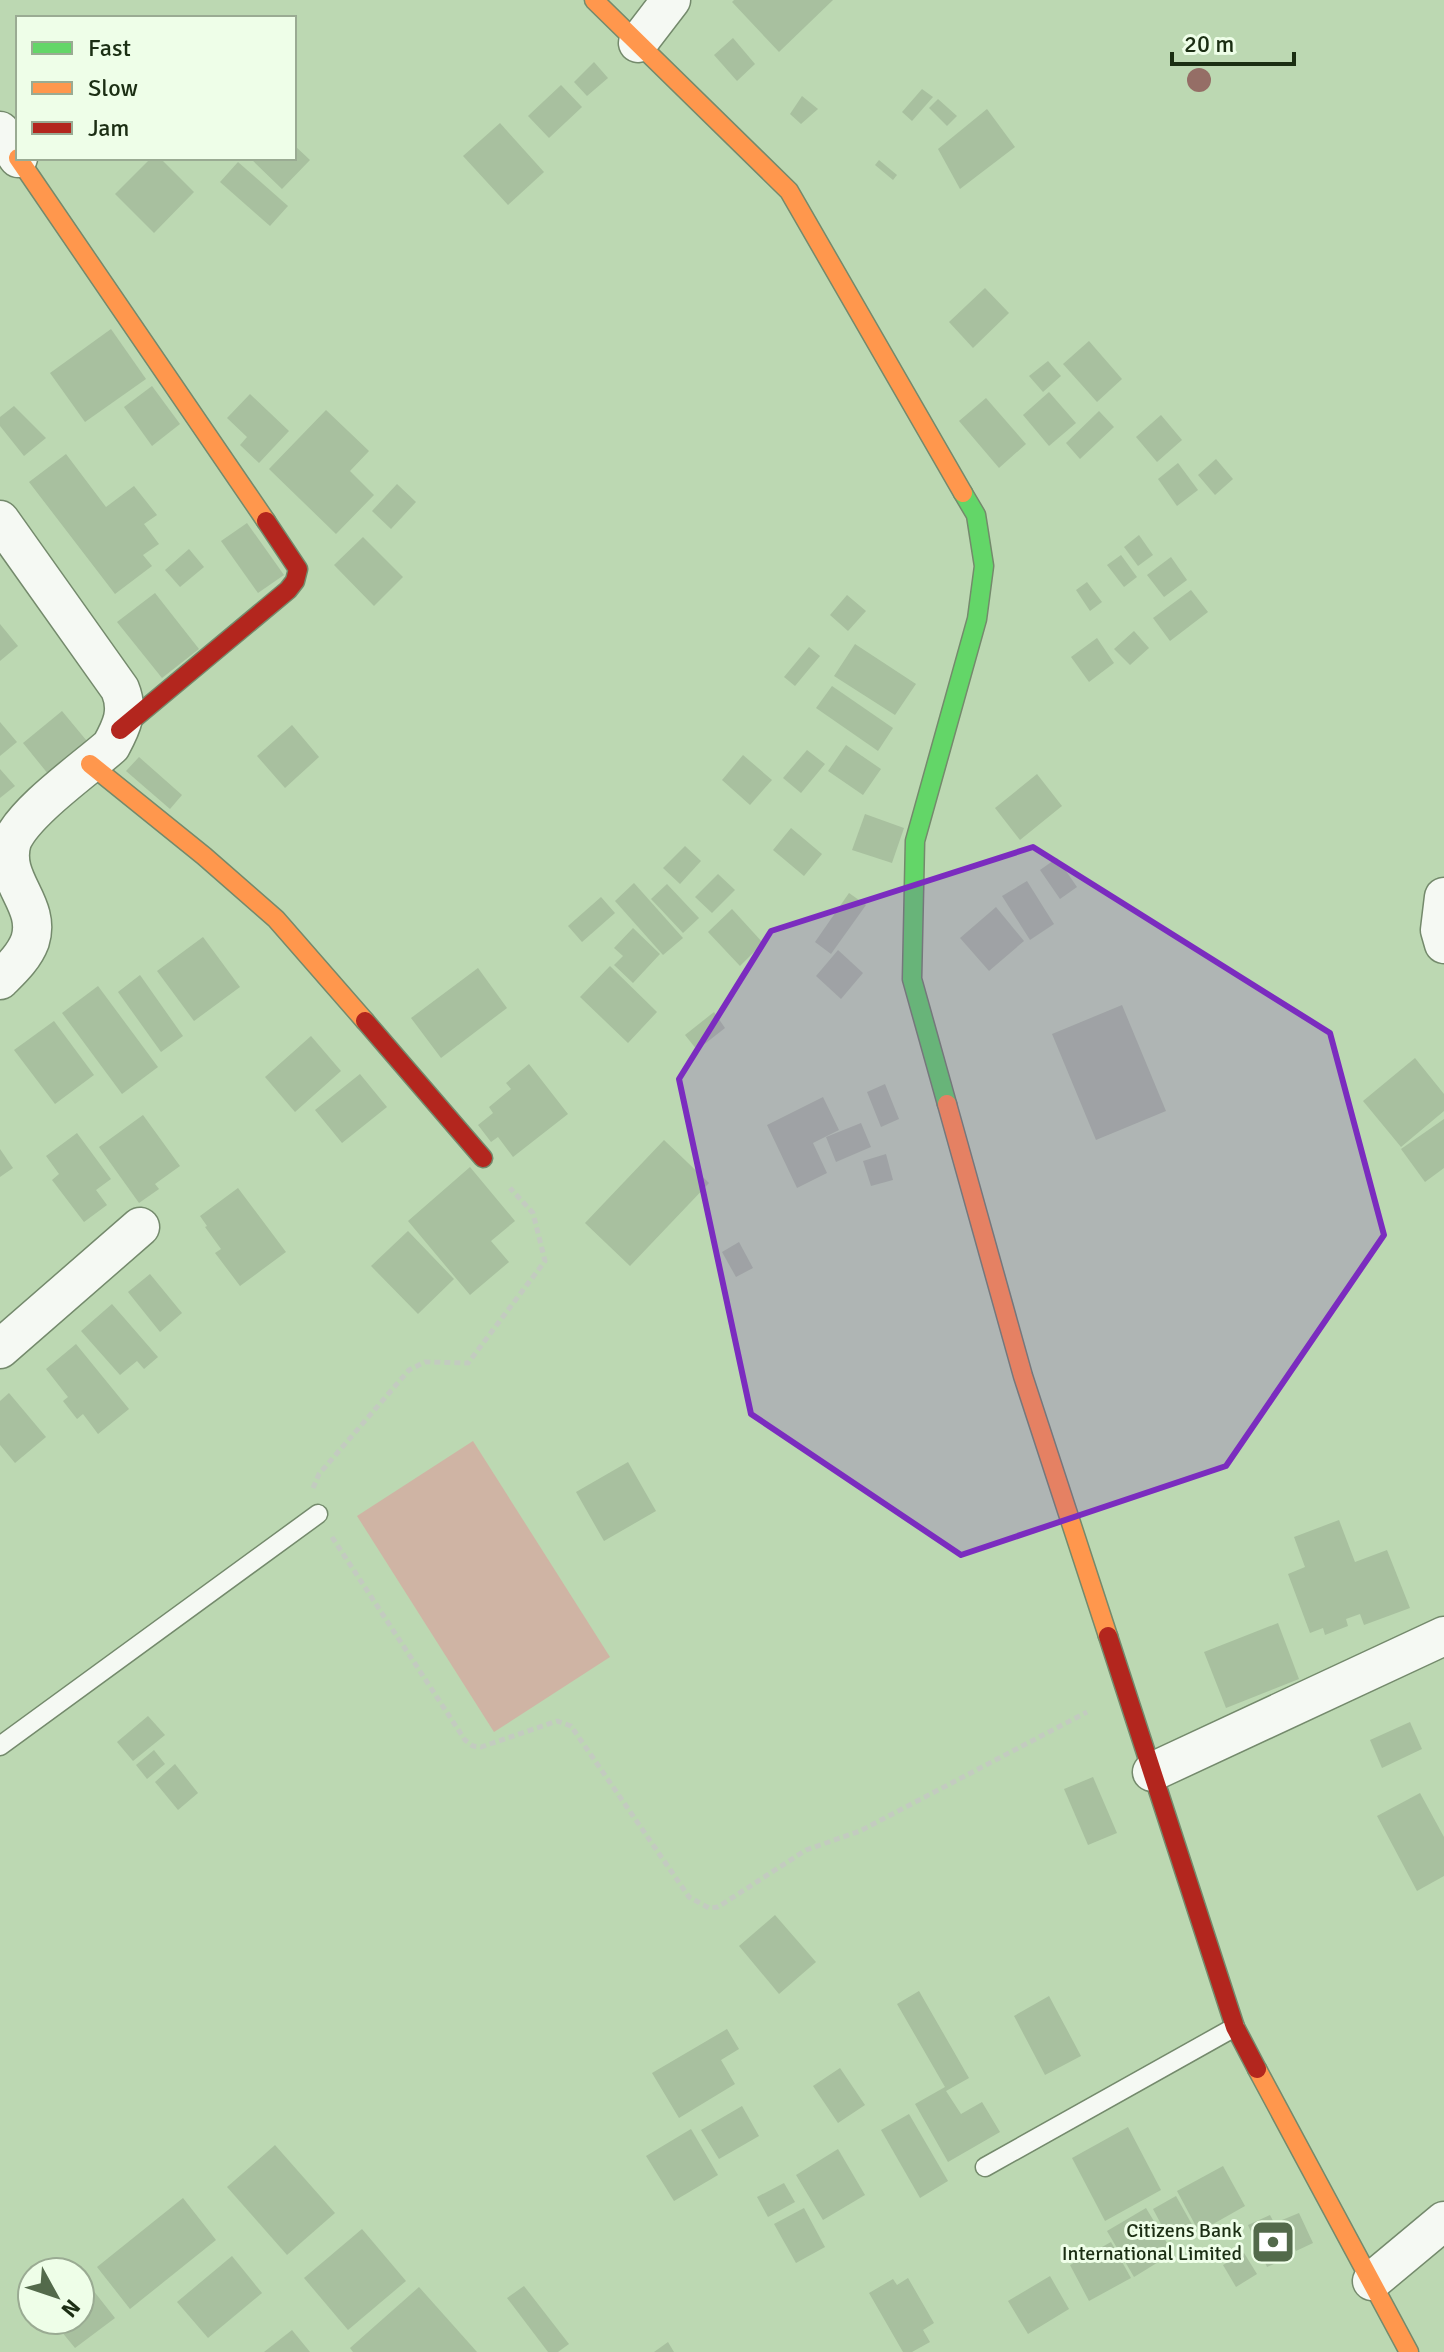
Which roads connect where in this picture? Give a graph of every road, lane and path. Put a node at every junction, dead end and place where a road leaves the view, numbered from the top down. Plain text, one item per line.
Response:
1 (594, 0) edge
2 (671, 0) edge
3 (638, 43) junction
4 (0, 131) edge
5 (16, 155) edge
6 (19, 160) edge
7 (0, 520) edge
8 (120, 730) junction
9 (90, 764) junction
10 (1444, 897) edge
11 (1444, 944) edge
12 (0, 980) edge
13 (483, 1158) joint
14 (140, 1227) dead end
15 (0, 1349) edge
16 (318, 1514) junction
17 (1444, 1636) edge
18 (1133, 1712) junction
19 (0, 1746) edge
20 (1152, 1772) junction
21 (1235, 2027) junction
22 (985, 2167) dead end
23 (1444, 2221) edge
24 (1372, 2281) junction
25 (1409, 2352) edge

1 - 3 street
2 - 3 street
3 - 18 street
4 - 5 street
6 - 8 street
7 - 8 street
8 - 9 street
9 - 12 street
9 - 13 street
10 - 11 street
13 - 16 path
14 - 15 street
16 - 18 path
16 - 19 lane
17 - 20 street
18 - 20 street
20 - 21 street
21 - 22 lane
21 - 24 street
23 - 24 street
24 - 25 street

